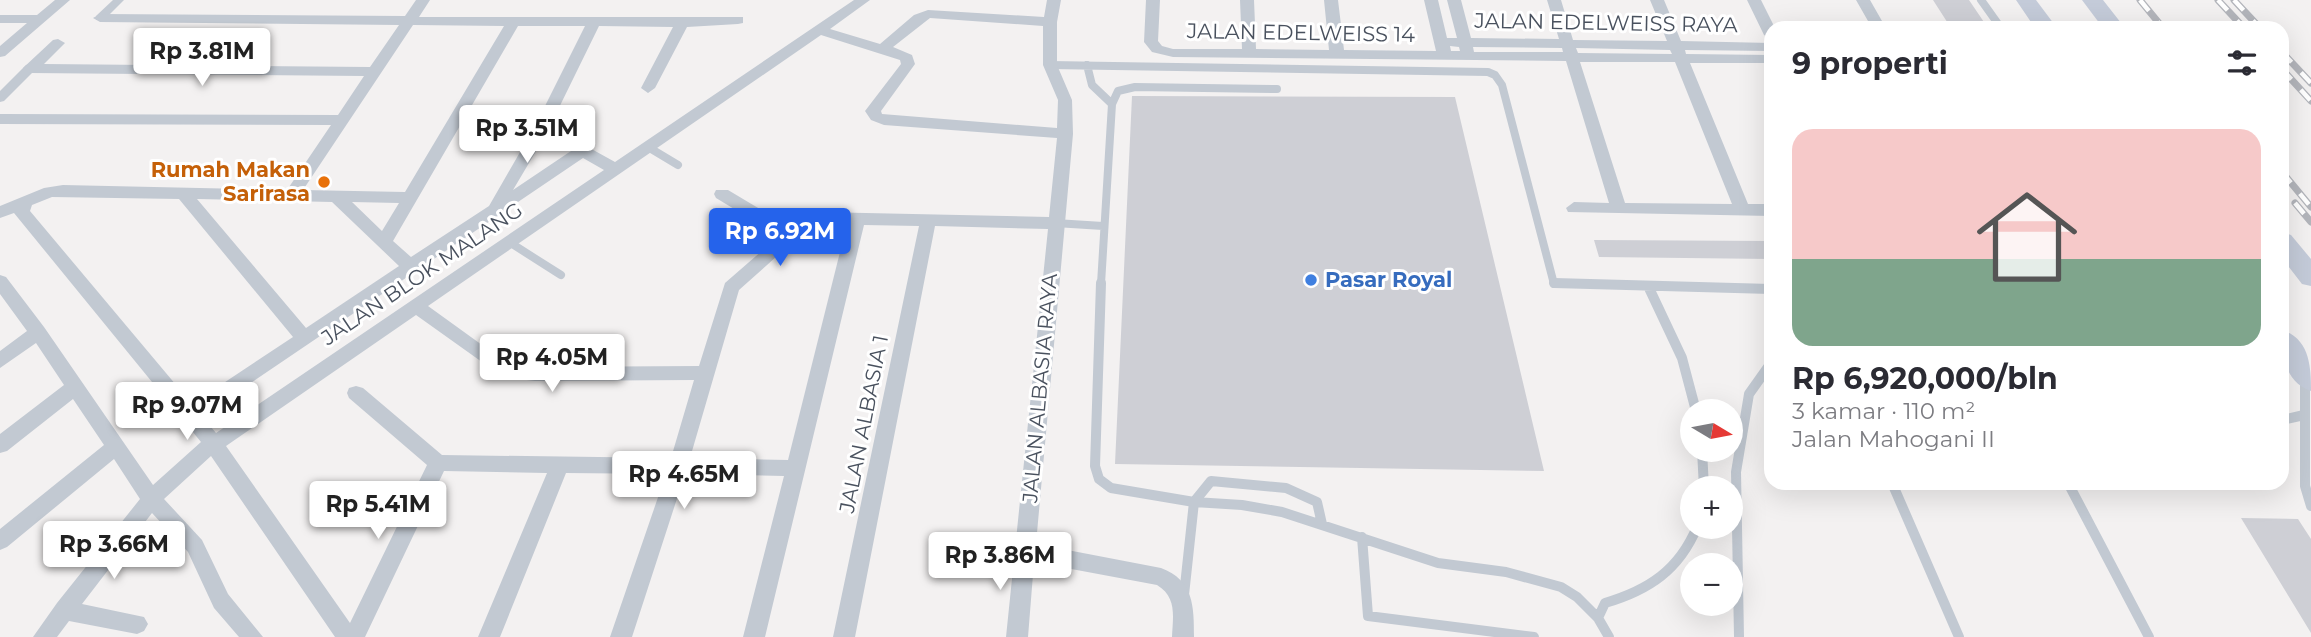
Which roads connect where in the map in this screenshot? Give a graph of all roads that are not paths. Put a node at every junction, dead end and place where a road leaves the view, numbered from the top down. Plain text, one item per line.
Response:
1 (63, 0) edge
2 (119, 0) edge
3 (423, 0) edge
4 (863, 0) edge
5 (1054, 0) edge
6 (1153, 0) edge
7 (1247, 0) edge
8 (1331, 0) edge
9 (1430, 0) edge
10 (1454, 0) edge
11 (1554, 0) edge
12 (1657, 0) edge
13 (1754, 0) edge
14 (1863, 0) edge
15 (1981, 0) edge
16 (2026, 0) edge
17 (2092, 0) edge
18 (100, 18) joint
19 (0, 19) edge
20 (38, 19) junction
21 (738, 20) dead end
22 (409, 21) junction
23 (1764, 21) edge
24 (1875, 21) edge
25 (1996, 21) edge
26 (2041, 21) edge
27 (2108, 21) edge
28 (513, 22) junction
29 (1050, 22) junction
30 (594, 23) junction
31 (682, 23) junction
32 (818, 30) junction
33 (58, 43) dead end
34 (1764, 47) edge
35 (882, 49) junction
36 (1443, 49) junction
37 (1467, 49) junction
38 (1570, 50) junction
39 (1678, 51) junction
40 (0, 52) edge
41 (1249, 53) junction
42 (1337, 55) junction
43 (1764, 58) edge
44 (1051, 65) junction
45 (1087, 65) junction
46 (30, 68) junction
47 (375, 72) junction
48 (648, 88) dead end
49 (1277, 89) dead end
50 (0, 98) edge
51 (1111, 104) junction
52 (0, 119) edge
53 (342, 120) junction
54 (542, 128) junction
55 (1065, 134) junction
56 (648, 147) junction
57 (582, 151) junction
58 (678, 165) dead end
59 (615, 169) junction
60 (182, 192) junction
61 (722, 194) dead end
62 (292, 195) junction
63 (334, 195) junction
64 (411, 198) junction
65 (25, 204) junction
66 (1574, 208) dead end
67 (1619, 208) junction
68 (1742, 209) junction
69 (1764, 210) edge
70 (493, 211) junction
71 (0, 212) edge
72 (857, 219) junction
73 (928, 220) junction
74 (1055, 223) junction
75 (1103, 226) junction
76 (797, 231) junction
77 (384, 242) junction
78 (509, 242) junction
79 (2289, 249) edge
80 (411, 267) junction
81 (561, 275) dead end
82 (2311, 277) edge
83 (2, 287) edge
84 (1649, 288) junction
85 (1764, 289) edge
86 (416, 306) junction
87 (38, 332) junction
88 (304, 338) junction
89 (2294, 359) edge
90 (0, 361) edge
91 (707, 373) junction
92 (1764, 373) edge
93 (74, 388) junction
94 (356, 393) dead end
95 (1693, 399) edge
96 (190, 415) junction
97 (2304, 415) junction
98 (2289, 418) edge
99 (0, 446) edge
100 (115, 447) junction
101 (207, 449) junction
102 (438, 463) junction
103 (560, 465) junction
104 (678, 466) junction
105 (797, 468) junction
106 (1895, 490) edge
107 (2072, 490) edge
108 (151, 499) junction
109 (1194, 502) junction
110 (2311, 506) edge
111 (1322, 524) junction
112 (1362, 537) junction
113 (1693, 539) edge
114 (0, 541) edge
115 (1025, 551) junction
116 (1183, 600) junction
117 (64, 610) junction
118 (1598, 618) junction
119 (137, 624) dead end
120 (44, 637) edge
121 (252, 637) edge
122 (347, 637) edge
123 (354, 637) edge
124 (489, 637) edge
125 (621, 637) edge
126 (754, 637) edge
127 (844, 637) edge
128 (1017, 637) edge
129 (1183, 637) edge
130 (1534, 637) edge
131 (1609, 637) edge
132 (1739, 637) edge
133 (1959, 637) edge
134 (2149, 637) edge

1 - 20 street
2 - 18 street
3 - 22 street
4 - 32 street, JALAN BLOK MALANG
5 - 29 street
6 - 41 street, JALAN EDELWEISS 14
7 - 41 street
8 - 42 street
9 - 36 street
10 - 37 street
11 - 38 street
12 - 39 street
13 - 23 street
14 - 24 street
15 - 25 lane
16 - 26 main road
17 - 27 main road
18 - 22 street
19 - 20 street
20 - 40 street
21 - 31 street
22 - 28 street
22 - 47 street
28 - 30 street
28 - 64 street
29 - 35 street
29 - 44 street
30 - 31 street
30 - 54 street
31 - 48 street
32 - 35 street
32 - 56 street, JALAN BLOK MALANG
33 - 46 street
34 - 39 street, JALAN EDELWEISS RAYA
35 - 55 street
36 - 37 street, JALAN EDELWEISS RAYA
36 - 42 street, JALAN EDELWEISS 14
37 - 38 street, JALAN EDELWEISS RAYA
38 - 39 street, JALAN EDELWEISS RAYA
38 - 67 street
39 - 43 street, JALAN EDELWEISS RAYA
39 - 68 street
41 - 42 street, JALAN EDELWEISS 14
44 - 45 lane
44 - 55 street, JALAN ALBASIA RAYA
45 - 51 lane
45 - 84 lane
46 - 47 street
46 - 50 street
47 - 53 street
49 - 51 lane
51 - 75 lane
52 - 53 street
53 - 62 street
54 - 57 street
54 - 70 street
55 - 74 street, JALAN ALBASIA RAYA
56 - 58 lane
56 - 59 street, JALAN BLOK MALANG
57 - 59 street
57 - 70 street
59 - 78 street, JALAN BLOK MALANG
60 - 62 street
60 - 65 street
60 - 88 street
61 - 76 street
62 - 63 street
63 - 64 street
63 - 77 street
64 - 77 street
65 - 71 street
65 - 96 street
66 - 67 street
67 - 68 street
68 - 69 street
70 - 80 street
72 - 73 street
72 - 76 street
72 - 105 street
73 - 74 street
73 - 127 street, JALAN ALBASIA 1
74 - 75 lane
74 - 115 street, JALAN ALBASIA RAYA
75 - 109 lane
76 - 91 street
77 - 80 street
78 - 81 lane
78 - 86 street, JALAN BLOK MALANG
79 - 82 main road
80 - 88 street
83 - 87 street
84 - 85 lane
84 - 95 lane
86 - 91 street
86 - 101 street, JALAN BLOK MALANG
87 - 90 street
87 - 93 street
88 - 96 street
89 - 97 lane
91 - 104 street
92 - 132 lane
93 - 99 street
93 - 100 street
94 - 102 street
96 - 101 street
97 - 98 lane
97 - 110 lane
100 - 108 street
100 - 114 street
101 - 108 street, JALAN BLOK MALANG
101 - 122 street
102 - 103 street
102 - 123 street
103 - 104 street
103 - 124 street
104 - 105 street
104 - 125 street
105 - 126 street
106 - 133 lane
107 - 134 lane
108 - 117 street, JALAN BLOK MALANG
108 - 121 street
109 - 111 lane
109 - 111 lane
109 - 116 lane
111 - 112 lane
112 - 118 lane
112 - 130 lane
113 - 118 lane
115 - 116 street
115 - 128 street, JALAN ALBASIA RAYA
116 - 129 street
117 - 119 street
117 - 120 street, JALAN BLOK MALANG
118 - 131 lane

